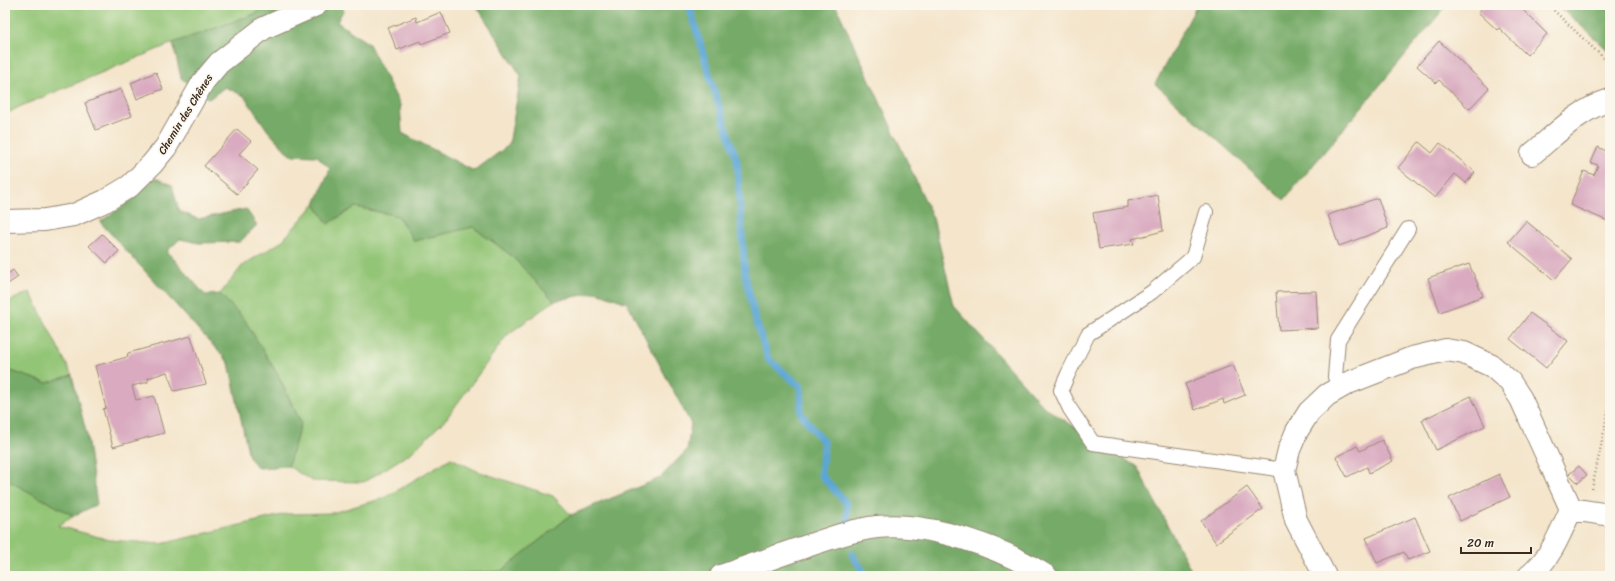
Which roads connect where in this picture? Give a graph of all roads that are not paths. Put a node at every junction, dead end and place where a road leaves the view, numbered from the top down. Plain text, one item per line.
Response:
1 (316, 5) edge
2 (1610, 100) edge
3 (1532, 154) dead end
4 (1206, 212) dead end
5 (5, 221) edge
6 (1408, 229) dead end
7 (1341, 387) junction
8 (1284, 470) junction
9 (1579, 510) junction
10 (1610, 515) edge
11 (721, 576) edge
12 (1046, 576) edge
13 (1325, 576) edge
14 (1529, 576) edge

1 - 5 street, Chemin des Chênes
2 - 3 street
4 - 8 lane
6 - 7 lane
7 - 8 street
7 - 9 street
8 - 13 street
9 - 10 street
9 - 14 street
11 - 12 street

